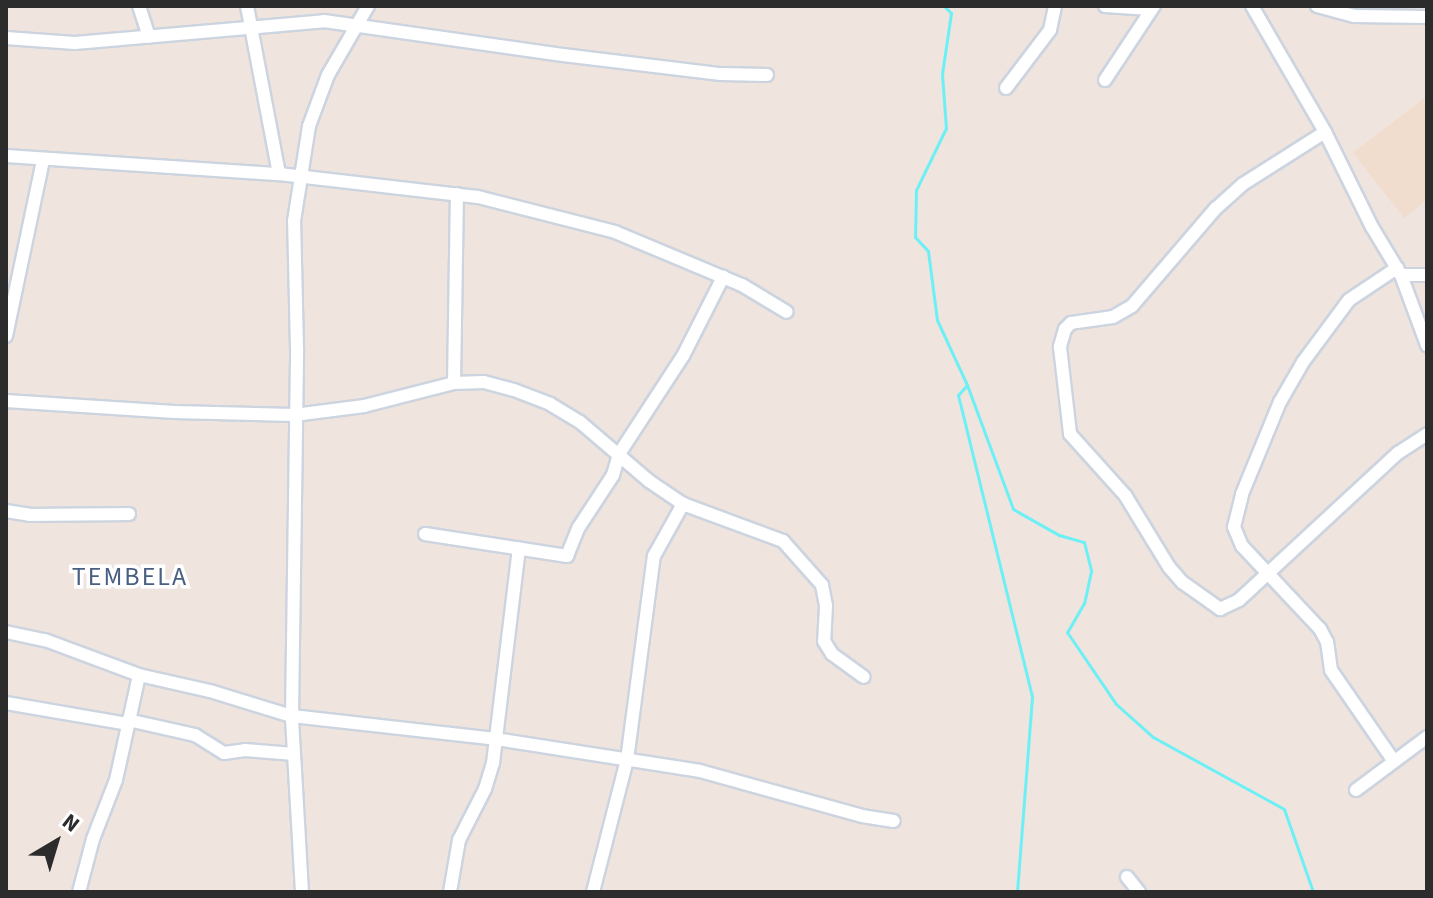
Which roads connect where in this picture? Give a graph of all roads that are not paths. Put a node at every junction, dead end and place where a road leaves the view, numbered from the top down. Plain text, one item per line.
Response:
1 (139, 6) edge
2 (247, 6) edge
3 (368, 6) edge
4 (1055, 6) edge
5 (1105, 6) edge
6 (1252, 6) edge
7 (1317, 6) edge
8 (1152, 8) edge
9 (1427, 17) edge
10 (356, 24) junction
11 (250, 25) junction
12 (149, 36) junction
13 (6, 38) edge
14 (767, 75) dead end
15 (1105, 80) dead end
16 (1006, 88) dead end
17 (1325, 132) junction
18 (6, 156) edge
19 (43, 160) junction
20 (279, 174) junction
21 (301, 178) junction
22 (457, 194) junction
23 (1399, 272) junction
24 (1427, 275) edge
25 (723, 277) junction
26 (787, 312) dead end
27 (6, 336) edge
28 (1427, 345) edge
29 (454, 383) junction
30 (6, 401) edge
31 (294, 415) junction
32 (1427, 434) edge
33 (619, 454) junction
34 (683, 504) junction
35 (6, 511) edge
36 (129, 514) dead end
37 (425, 534) dead end
38 (519, 549) junction
39 (1269, 572) junction
40 (6, 632) edge
41 (139, 675) junction
42 (864, 677) dead end
43 (6, 703) edge
44 (292, 716) junction
45 (128, 722) junction
46 (1427, 737) edge
47 (496, 739) junction
48 (294, 754) junction
49 (627, 760) junction
50 (1393, 760) junction
51 (1356, 790) dead end
52 (894, 821) dead end
53 (1127, 877) dead end
54 (79, 892) edge
55 (302, 892) edge
56 (450, 892) edge
57 (593, 892) edge
58 (1139, 892) edge

1 - 12 street
2 - 11 street
3 - 10 street
4 - 16 street
5 - 8 street
6 - 17 street
7 - 9 street
8 - 15 street
10 - 11 street
10 - 14 street
10 - 21 street
11 - 12 street
11 - 20 street
12 - 13 street
17 - 23 street
17 - 39 street
18 - 19 street
19 - 20 street
19 - 27 street
20 - 21 street
21 - 22 street
21 - 31 street
22 - 25 street
22 - 29 street
23 - 24 street
23 - 28 street
23 - 39 street
25 - 26 street
25 - 33 street
29 - 31 street
29 - 33 street
30 - 31 street
31 - 44 street
32 - 39 street
33 - 34 street
33 - 38 street
34 - 42 street
34 - 49 street
35 - 36 street
37 - 38 street
38 - 47 street
39 - 50 street
40 - 41 street
41 - 44 street
41 - 45 street
43 - 45 street
44 - 47 street
44 - 48 street
45 - 48 street
45 - 54 street
46 - 50 street
47 - 49 street
47 - 56 street
48 - 55 street
49 - 52 street
49 - 57 street
50 - 51 street
53 - 58 street

